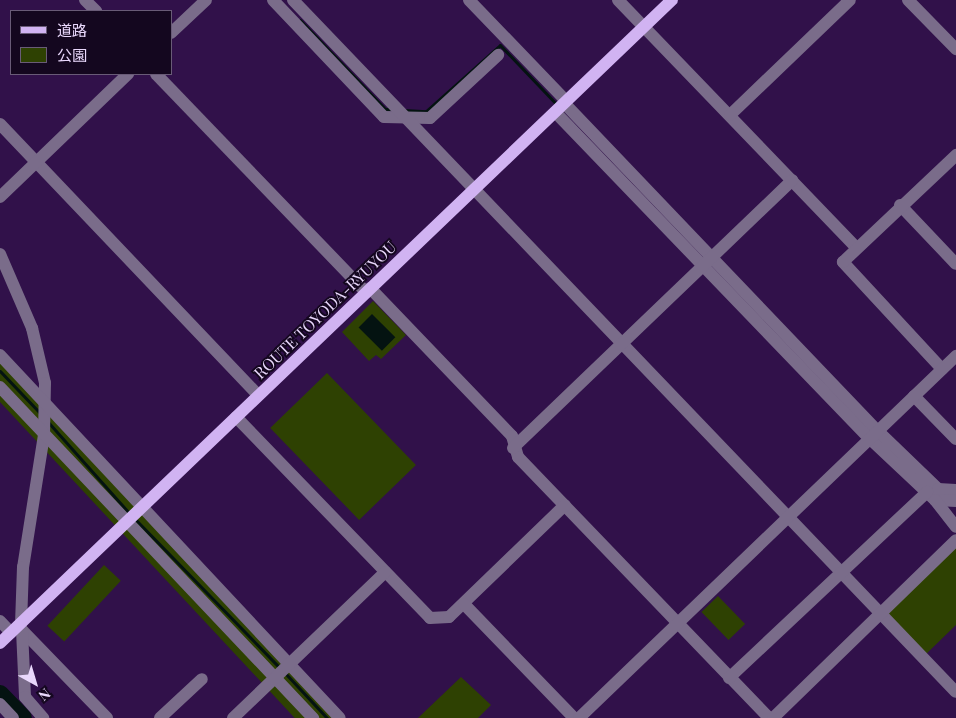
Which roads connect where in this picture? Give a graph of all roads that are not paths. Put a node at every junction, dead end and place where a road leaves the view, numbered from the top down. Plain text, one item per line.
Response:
1 (85, 0) edge
2 (206, 0) edge
3 (273, 0) edge
4 (293, 0) edge
5 (469, 0) edge
6 (618, 0) edge
7 (672, 0) edge
8 (850, 0) edge
9 (908, 0) edge
10 (95, 10) edge
11 (644, 27) junction
12 (172, 31) edge
13 (956, 49) edge
14 (498, 55) dead end
15 (127, 75) edge
16 (157, 75) edge
17 (562, 107) junction
18 (730, 115) junction
19 (407, 118) junction
20 (0, 124) edge
21 (956, 155) edge
22 (37, 162) junction
23 (792, 180) junction
24 (475, 189) junction
25 (0, 197) edge
26 (900, 205) junction
27 (856, 247) junction
28 (0, 254) edge
29 (708, 262) junction
30 (956, 264) edge
31 (5, 279) edge
32 (368, 290) junction
33 (624, 344) junction
34 (0, 355) edge
35 (956, 356) edge
36 (942, 369) junction
37 (0, 387) edge
38 (258, 395) junction
39 (914, 396) junction
40 (46, 401) junction
41 (236, 417) junction
42 (954, 434) edge
43 (44, 435) junction
44 (874, 435) junction
45 (514, 448) junction
46 (956, 490) edge
47 (931, 496) junction
48 (956, 501) edge
49 (565, 505) junction
50 (140, 508) junction
51 (789, 518) junction
52 (128, 521) junction
53 (956, 527) edge
54 (956, 540) edge
55 (842, 570) junction
56 (386, 572) junction
57 (464, 604) junction
58 (881, 612) junction
59 (0, 621) edge
60 (678, 625) junction
61 (18, 628) junction
62 (0, 644) edge
63 (288, 664) junction
64 (274, 677) junction
65 (730, 678) junction
66 (202, 679) dead end
67 (956, 692) edge
68 (0, 704) edge
69 (13, 718) edge
70 (43, 718) edge
71 (107, 718) edge
72 (160, 718) edge
73 (233, 718) edge
74 (313, 718) edge
75 (340, 718) edge
76 (574, 718) edge
77 (579, 718) edge
78 (769, 718) edge
79 (773, 718) edge

1 - 10 street
2 - 12 street
3 - 19 street
4 - 19 street
5 - 17 street
6 - 11 street
7 - 11 main road, ROUTE TOYODA-RYUYOU
8 - 18 street
9 - 13 street
11 - 17 main road, ROUTE TOYODA-RYUYOU
11 - 18 street
14 - 19 street
15 - 22 street
16 - 32 street
17 - 24 main road, ROUTE TOYODA-RYUYOU
17 - 29 street
18 - 23 street
19 - 24 street
20 - 22 street
21 - 26 street
22 - 25 street
22 - 38 street
23 - 27 street
23 - 29 street
24 - 32 main road, ROUTE TOYODA-RYUYOU
24 - 33 street
26 - 27 street
26 - 30 street
27 - 36 street
28 - 31 street
29 - 33 street
29 - 44 street
31 - 40 street
32 - 38 main road, ROUTE TOYODA-RYUYOU
32 - 45 street
33 - 45 street
33 - 51 street
34 - 40 street
35 - 36 street
36 - 39 street
37 - 43 street
38 - 41 main road, ROUTE TOYODA-RYUYOU
39 - 42 street
39 - 44 street
40 - 43 street
40 - 50 street
41 - 50 main road, ROUTE TOYODA-RYUYOU
41 - 56 street
43 - 52 street
43 - 61 street
44 - 46 street
44 - 47 street
44 - 51 street
45 - 49 street
47 - 48 street
47 - 53 street
47 - 55 street
49 - 57 street
49 - 60 street
50 - 52 main road, ROUTE TOYODA-RYUYOU
50 - 63 street
51 - 55 street
51 - 60 street
52 - 61 main road, ROUTE TOYODA-RYUYOU
52 - 64 street
54 - 58 street
55 - 58 street
55 - 65 street
56 - 57 street
56 - 63 street
57 - 76 street
58 - 67 street
58 - 79 street
59 - 61 street
60 - 65 street
60 - 77 street
61 - 62 main road, ROUTE TOYODA-RYUYOU
61 - 70 street
61 - 71 street
63 - 64 street
63 - 75 street
64 - 73 street
64 - 74 street
65 - 78 street
66 - 72 street
68 - 69 street

